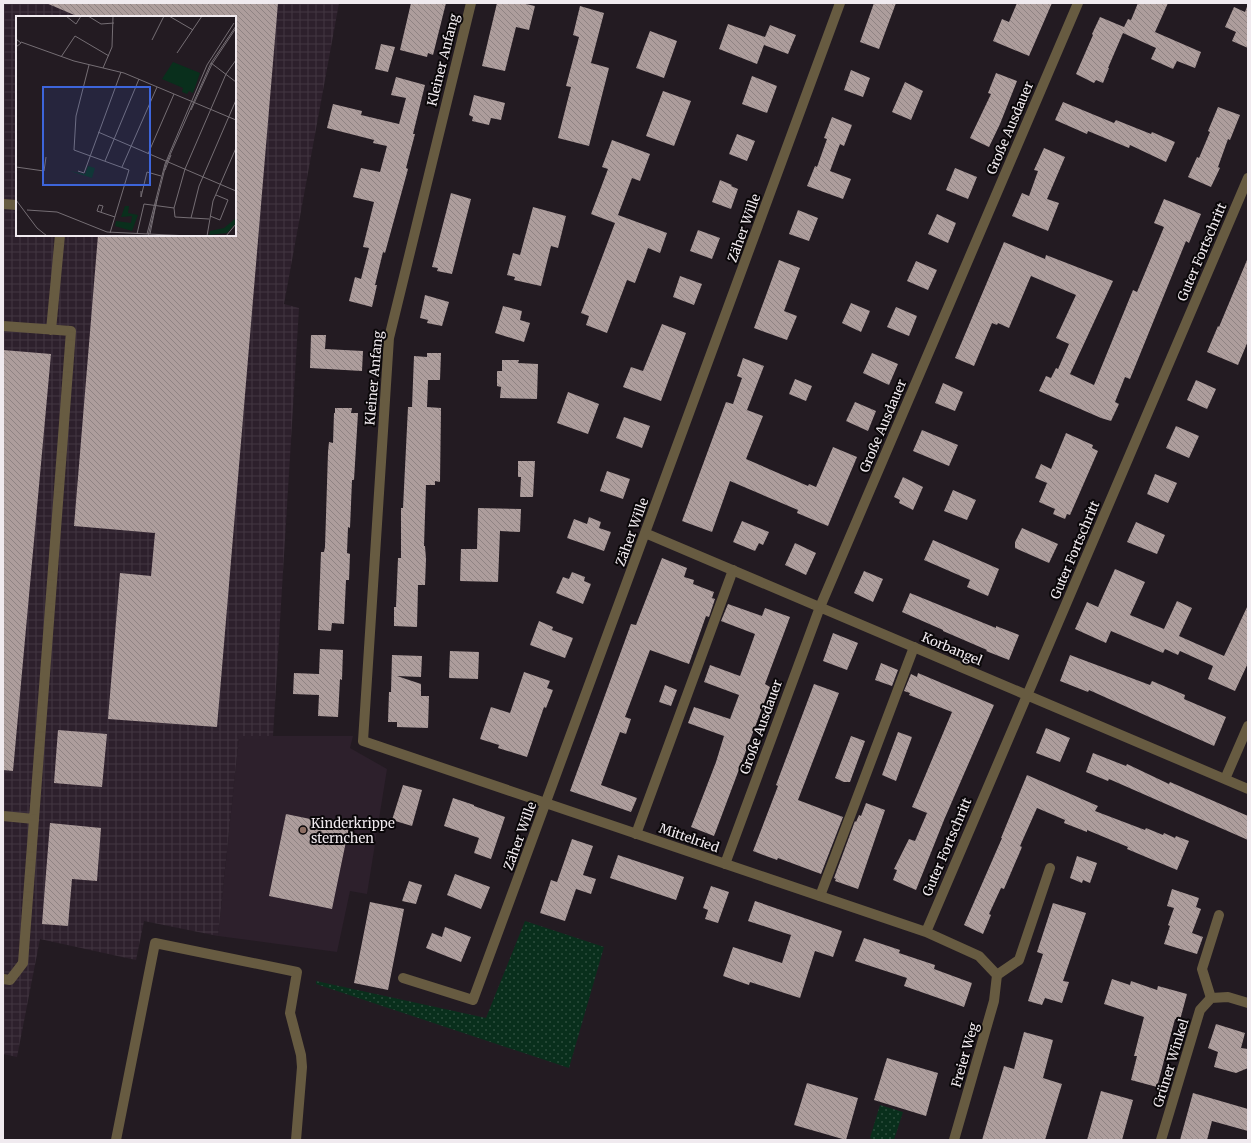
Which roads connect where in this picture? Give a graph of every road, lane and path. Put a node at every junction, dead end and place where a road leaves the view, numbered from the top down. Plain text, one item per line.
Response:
1 (471, 3) edge
2 (840, 3) edge
3 (1078, 3) edge
4 (1248, 178) edge
5 (3, 204) edge
6 (16, 205) edge
7 (60, 236) edge
8 (3, 326) edge
9 (51, 330) junction
10 (645, 533) junction
11 (733, 570) junction
12 (820, 607) junction
13 (914, 647) junction
14 (1027, 695) junction
15 (1248, 726) edge
16 (363, 741) joint
17 (1225, 779) junction
18 (1248, 789) edge
19 (546, 803) junction
20 (3, 816) edge
21 (34, 819) junction
22 (636, 834) junction
23 (725, 864) junction
24 (1050, 868) dead end
25 (820, 896) junction
26 (1219, 915) dead end
27 (926, 932) junction
28 (997, 975) junction
29 (403, 978) dead end
30 (3, 979) edge
31 (1211, 998) junction
32 (1248, 1003) edge
33 (116, 1140) edge
34 (296, 1140) edge
35 (954, 1140) edge
36 (1161, 1140) edge

1 - 16 street, Kleiner Anfang
2 - 10 street, Zäher Wille
3 - 12 street, Große Ausdauer
4 - 14 street, Guter Fortschritt
5 - 6 street
7 - 9 street
8 - 9 street
9 - 21 street
10 - 11 street, Korbangel
10 - 19 street, Zäher Wille
11 - 12 street, Korbangel
11 - 22 street
12 - 13 street, Korbangel
12 - 23 street, Große Ausdauer
13 - 14 street, Korbangel
13 - 25 street
14 - 17 street, Korbangel
14 - 27 street, Guter Fortschritt
15 - 17 street
16 - 19 street, Mittelried
17 - 18 street, Korbangel
19 - 22 street, Mittelried
19 - 29 street, Zäher Wille
20 - 21 street
21 - 30 street
22 - 23 street, Mittelried
23 - 25 street, Mittelried
24 - 28 street
25 - 27 street, Mittelried
26 - 31 street
27 - 28 street, Mittelried
28 - 35 street, Freier Weg
31 - 32 street
31 - 36 street, Grüner Winkel
33 - 34 street

